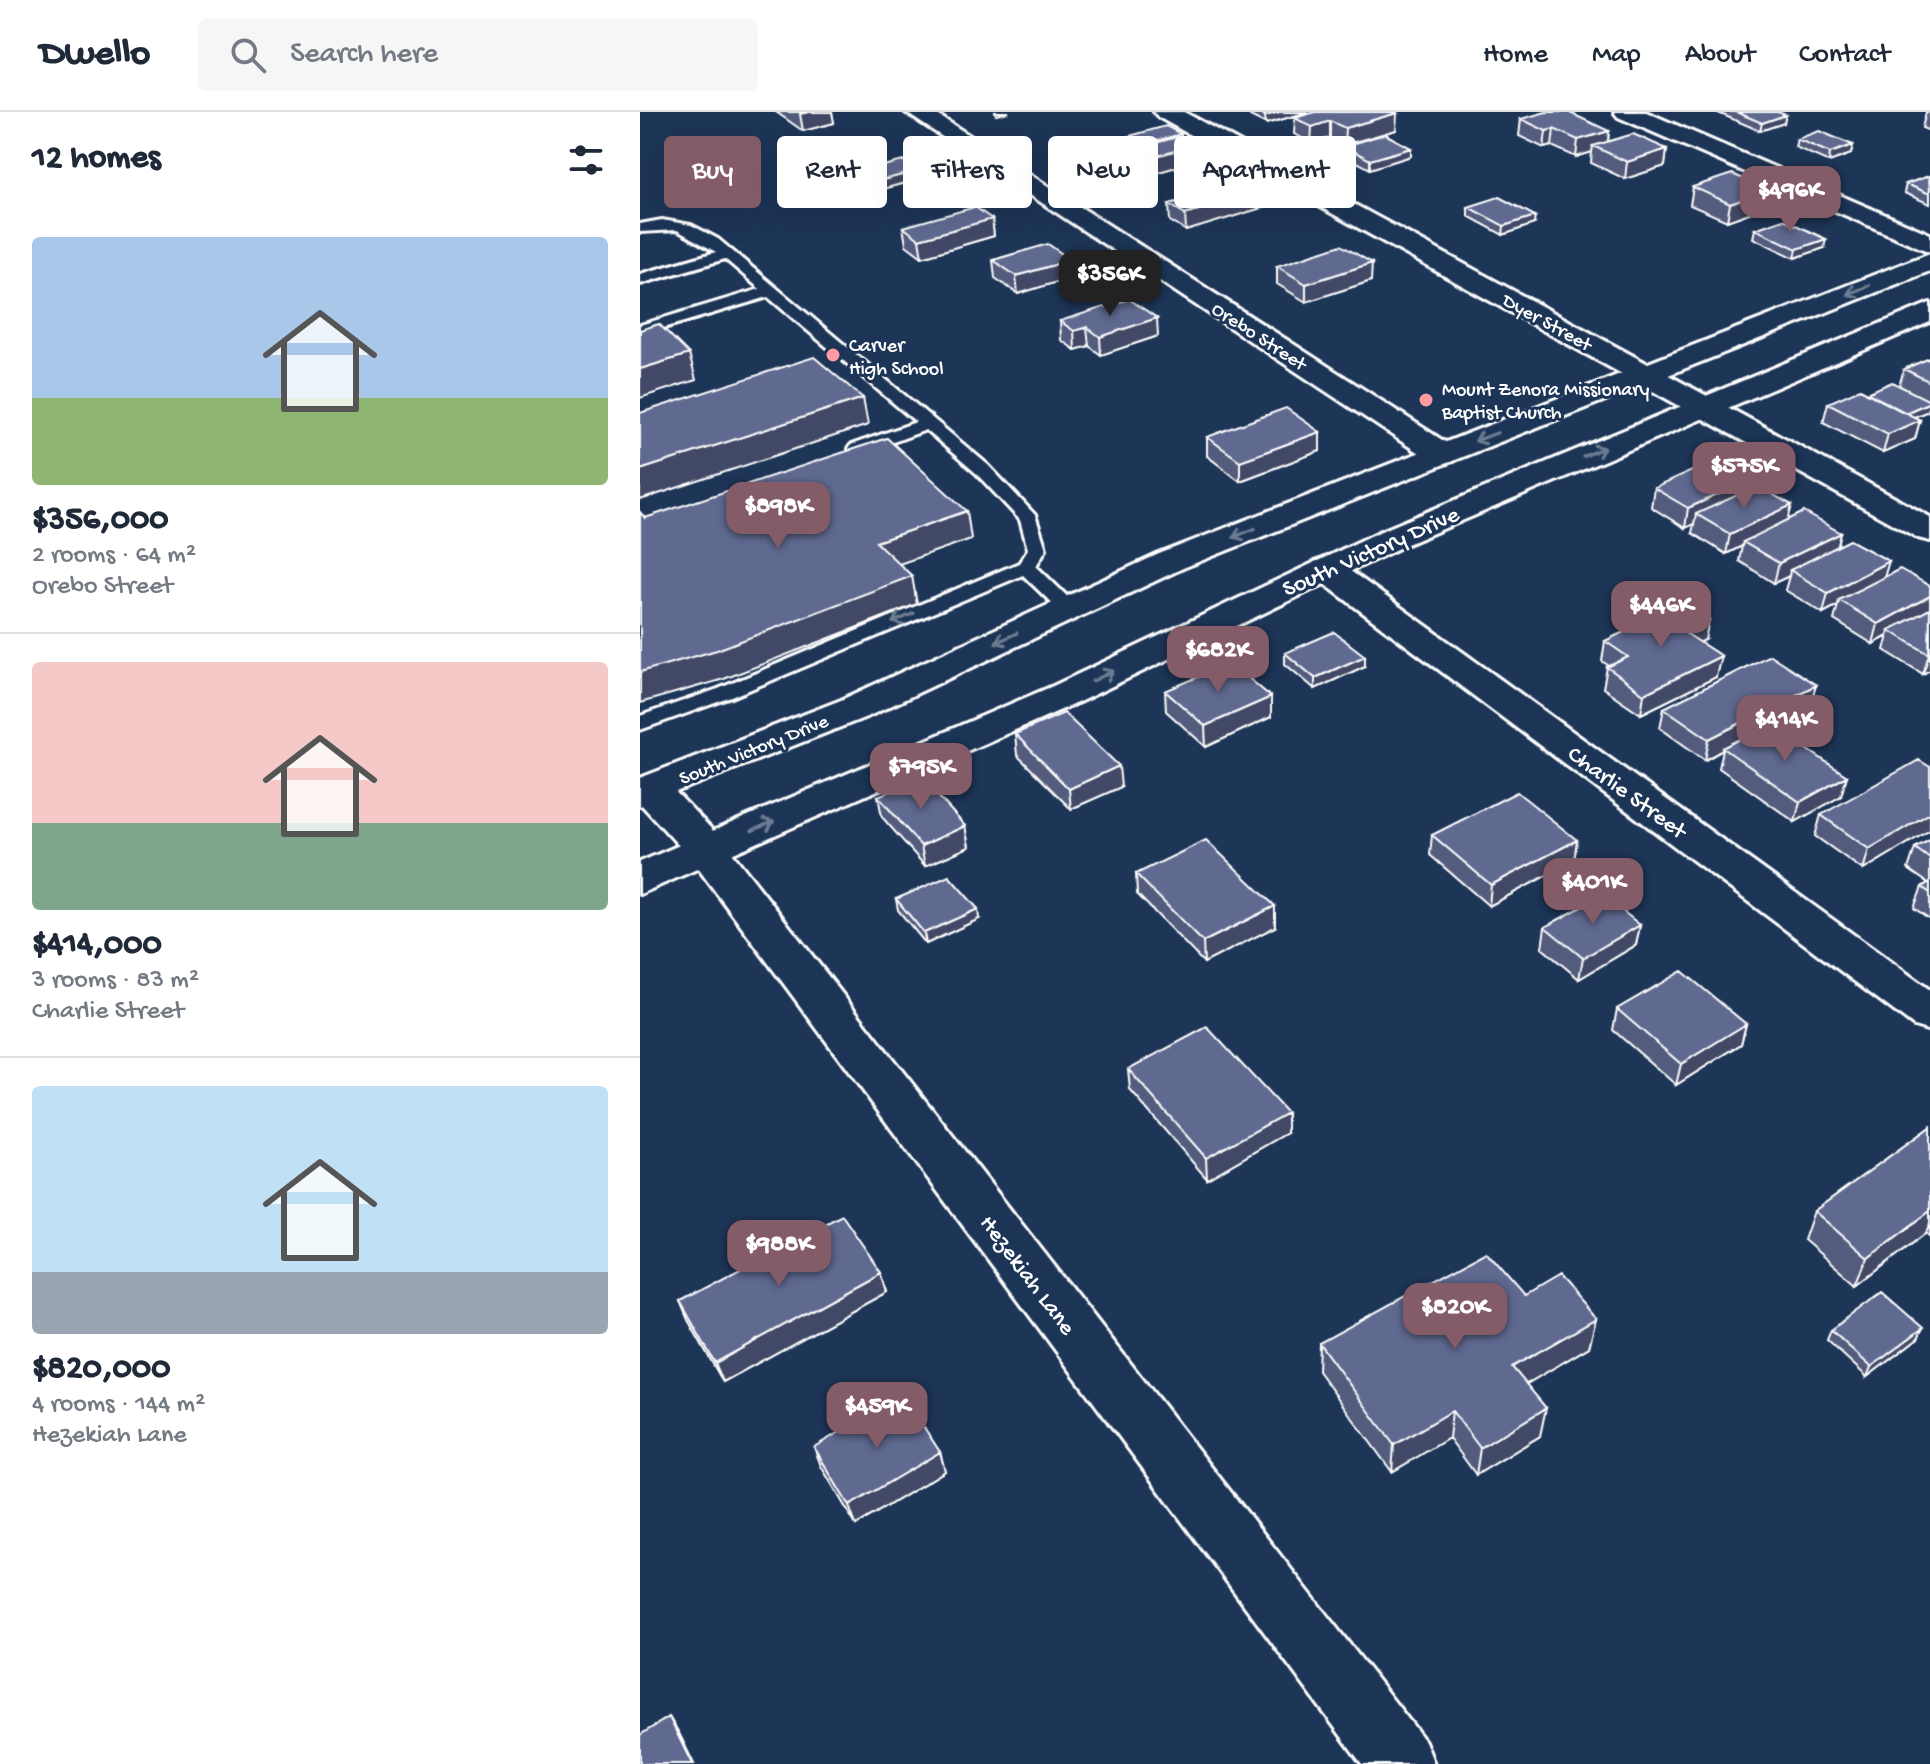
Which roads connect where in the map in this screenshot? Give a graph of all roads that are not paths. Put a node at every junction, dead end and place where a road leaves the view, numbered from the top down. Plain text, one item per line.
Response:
1 (917, 112) edge
2 (1166, 112) edge
3 (1626, 112) edge
4 (640, 228) edge
5 (1930, 244) edge
6 (727, 254) junction
7 (1930, 261) edge
8 (640, 279) edge
9 (771, 291) junction
10 (1930, 312) edge
11 (640, 330) edge
12 (1647, 375) junction
13 (1703, 406) junction
14 (928, 424) junction
15 (1442, 454) junction
16 (840, 455) edge
17 (1930, 531) edge
18 (1393, 538) junction
19 (1026, 567) junction
20 (1326, 569) junction
21 (1069, 609) junction
22 (640, 723) edge
23 (643, 787) edge
24 (707, 850) junction
25 (640, 879) edge
26 (1930, 1014) edge
27 (1402, 1764) edge

1 - 15 street, Orebo Street
2 - 12 street, Dyer Street
3 - 5 street
4 - 6 lane
6 - 8 lane
6 - 9 lane
7 -> 12 street, South Victory Drive
9 - 11 lane
9 - 14 lane
10 - 13 street, South Victory Drive
12 - 13 street, Dyer Street
12 -> 15 street, South Victory Drive
13 - 17 street, Dyer Street
18 -> 13 street, South Victory Drive
14 - 16 lane
14 - 19 lane
15 - 18 street
15 -> 21 street, South Victory Drive
18 - 20 street, South Victory Drive
19 - 21 lane
19 -> 22 lane
24 -> 20 street, South Victory Drive
20 - 26 street, Charlie Street
21 -> 23 street, South Victory Drive
23 - 24 street, Hezekiah Lane
24 - 25 street, South Victory Drive
24 - 27 street, Hezekiah Lane

